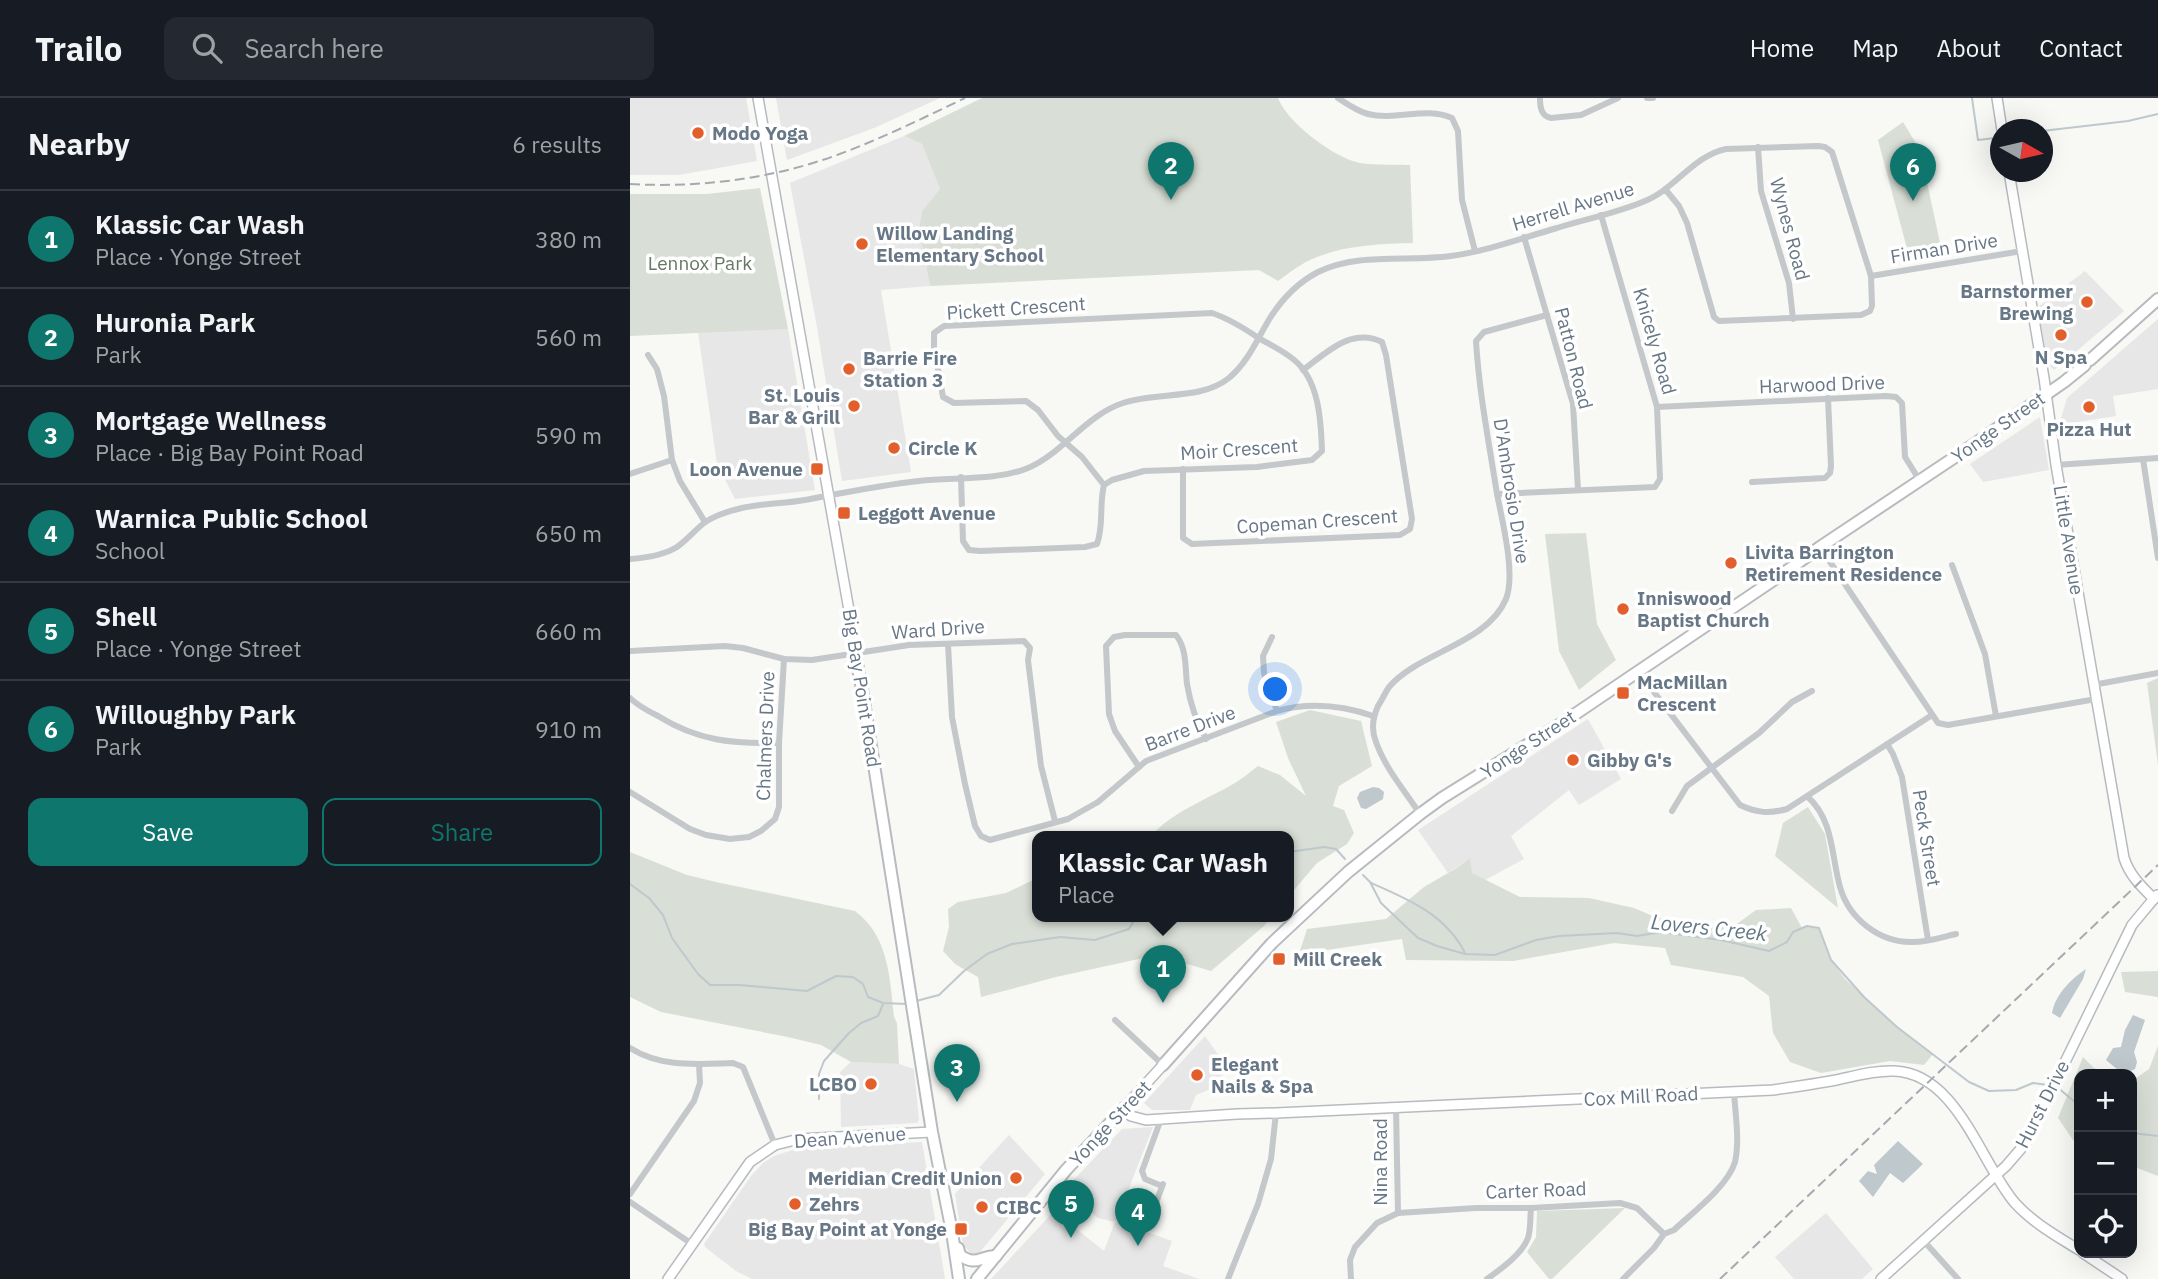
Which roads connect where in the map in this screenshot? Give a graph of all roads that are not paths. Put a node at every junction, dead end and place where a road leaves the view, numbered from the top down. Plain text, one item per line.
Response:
1 (758, 98) edge
2 (1338, 98) edge
3 (1540, 98) edge
4 (1618, 98) edge
5 (1647, 98) edge
6 (1653, 98) edge
7 (1997, 98) edge
8 (2000, 119) edge
9 (1758, 147) junction
10 (2012, 182) edge
11 (1665, 189) junction
12 (1601, 215) junction
13 (1524, 237) junction
14 (1475, 251) junction
15 (2022, 251) junction
16 (1871, 276) junction
17 (2158, 299) edge
18 (1547, 315) junction
19 (1793, 318) junction
20 (1260, 338) junction
21 (648, 355) dead end
22 (1303, 370) junction
23 (2046, 394) junction
24 (1828, 398) junction
25 (1657, 407) junction
26 (1066, 442) junction
27 (2158, 458) edge
28 (2143, 459) junction
29 (672, 460) junction
30 (2056, 465) junction
31 (1182, 469) junction
32 (630, 474) edge
33 (961, 477) junction
34 (1920, 481) junction
35 (1752, 482) dead end
36 (1104, 485) junction
37 (1578, 490) junction
38 (1497, 494) junction
39 (829, 495) junction
40 (705, 522) junction
41 (1819, 547) junction
42 (2158, 558) edge
43 (630, 559) edge
44 (1952, 565) dead end
45 (1272, 637) dead end
46 (948, 644) junction
47 (630, 651) edge
48 (855, 653) junction
49 (783, 659) junction
50 (1638, 671) junction
51 (2158, 673) edge
52 (2093, 685) junction
53 (1812, 691) dead end
54 (630, 698) edge
55 (2096, 699) junction
56 (1278, 711) junction
57 (1932, 715) junction
58 (1373, 716) junction
59 (1996, 716) junction
60 (1206, 738) junction
61 (779, 743) junction
62 (1887, 744) junction
63 (1139, 767) junction
64 (1712, 769) junction
65 (630, 792) edge
66 (1808, 797) junction
67 (1672, 811) dead end
68 (1420, 814) junction
69 (1055, 821) junction
70 (2156, 896) edge
71 (1956, 934) dead end
72 (1928, 940) junction
73 (1115, 1020) dead end
74 (631, 1050) edge
75 (699, 1064) junction
76 (1163, 1065) junction
77 (1734, 1091) junction
78 (1396, 1107) junction
79 (1124, 1108) junction
80 (1276, 1113) junction
81 (1161, 1119) junction
82 (932, 1132) junction
83 (775, 1145) junction
84 (1996, 1175) junction
85 (630, 1194) edge
86 (630, 1202) edge
87 (1154, 1208) dead end
88 (1531, 1208) junction
89 (1398, 1213) junction
90 (952, 1233) junction
91 (1664, 1234) junction
92 (1923, 1240) junction
93 (692, 1244) junction
94 (2074, 1247) edge
95 (996, 1256) junction
96 (2090, 1258) edge
97 (668, 1279) edge
98 (959, 1279) edge
99 (977, 1279) edge
100 (1228, 1279) edge
101 (1351, 1279) edge
102 (1487, 1279) edge
103 (1623, 1279) edge
104 (1881, 1279) edge
105 (1958, 1279) edge
106 (2122, 1279) edge

1 - 39 street, Big Bay Point Road
2 - 14 street
3 - 4 street
5 - 6 street
7 - 8 street
9 - 11 street, Herrell Avenue
9 - 16 street, Herrell Avenue
9 - 19 street, Wynes Road
10 - 15 street, Little Avenue
11 - 12 street, Herrell Avenue
11 - 19 street
12 - 13 street, Herrell Avenue
12 - 25 street, Knicely Road
13 - 14 street, Herrell Avenue
13 - 18 street, Patton Road
14 - 20 street
15 - 16 street, Firman Drive
15 - 23 street, Little Avenue
16 - 19 street
17 - 23 main road, Yonge Street
18 - 37 street, Patton Road
18 - 38 street, D'Ambrosio Drive
20 - 22 street, Moir Crescent
20 - 26 street
20 - 26 street, Pickett Crescent
21 - 29 street
22 - 31 street, Moir Crescent
22 - 31 street, Copeman Crescent
23 - 30 street, Little Avenue
23 - 34 main road, Yonge Street
24 - 25 street, Harwood Drive
24 - 34 street, Harwood Drive
24 - 35 street
25 - 37 street, Knicely Road
26 - 33 street
26 - 36 street
27 - 28 street
28 - 30 street
28 - 42 street
29 - 32 street
29 - 40 street
30 - 52 street, Little Avenue
31 - 36 street, Moir Crescent
33 - 36 street
33 - 39 street
34 - 41 main road, Yonge Street
37 - 38 street, Knicely Road
38 - 58 street, D'Ambrosio Drive
39 - 40 street
39 - 48 street, Big Bay Point Road
40 - 43 street
41 - 50 main road, Yonge Street
41 - 57 street
44 - 59 street
45 - 56 street
46 - 48 street, Ward Drive
46 - 69 street, Ward Drive
46 - 69 street, Barre Drive
47 - 49 street, Ward Drive
48 - 49 street, Ward Drive
48 - 82 main road, Big Bay Point Road
49 - 61 street, Chalmers Drive
50 - 64 street
50 - 68 main road, Yonge Street
51 - 52 street
52 - 55 street, Little Avenue
53 - 64 street
54 - 61 street
55 - 59 street
55 - 70 street, Little Avenue
56 - 58 street, Barre Drive
56 - 60 street, Barre Drive
57 - 59 street
57 - 62 street
58 - 68 street
60 - 63 street, Barre Drive
60 - 63 street
61 - 65 street, Chalmers Drive
62 - 66 street
62 - 72 street, Peck Street
63 - 69 street, Barre Drive
64 - 66 street
64 - 67 street
66 - 72 street
68 - 76 main road, Yonge Street
70 - 84 street, Hurst Drive
71 - 72 street
73 - 76 street
74 - 75 street
75 - 83 street
75 - 85 street
76 - 79 street, Yonge Street
77 - 78 street, Cox Mill Road
77 - 84 street, Cox Mill Road
77 - 91 street
78 - 80 street, Cox Mill Road
78 - 89 street, Nina Road
79 - 81 street, Cox Mill Road
79 - 95 main road, Yonge Street
80 - 81 street, Cox Mill Road
80 - 100 street
81 - 87 street
82 - 83 street, Dean Avenue
82 - 90 main road, Big Bay Point Road
83 - 93 street, Dean Avenue
84 - 92 street, Hurst Drive
84 - 94 street, Cox Mill Road
86 - 93 street
88 - 89 street, Carter Road
88 - 91 street, Carter Road
88 - 102 street
89 - 101 street, Nina Road
90 - 95 main road
90 - 98 main road, Big Bay Point Road
91 - 103 street
92 - 104 street, Hurst Drive
92 - 105 street
93 - 97 street, Dean Avenue
95 - 99 main road, Yonge Street
96 - 106 street, Cox Mill Road

